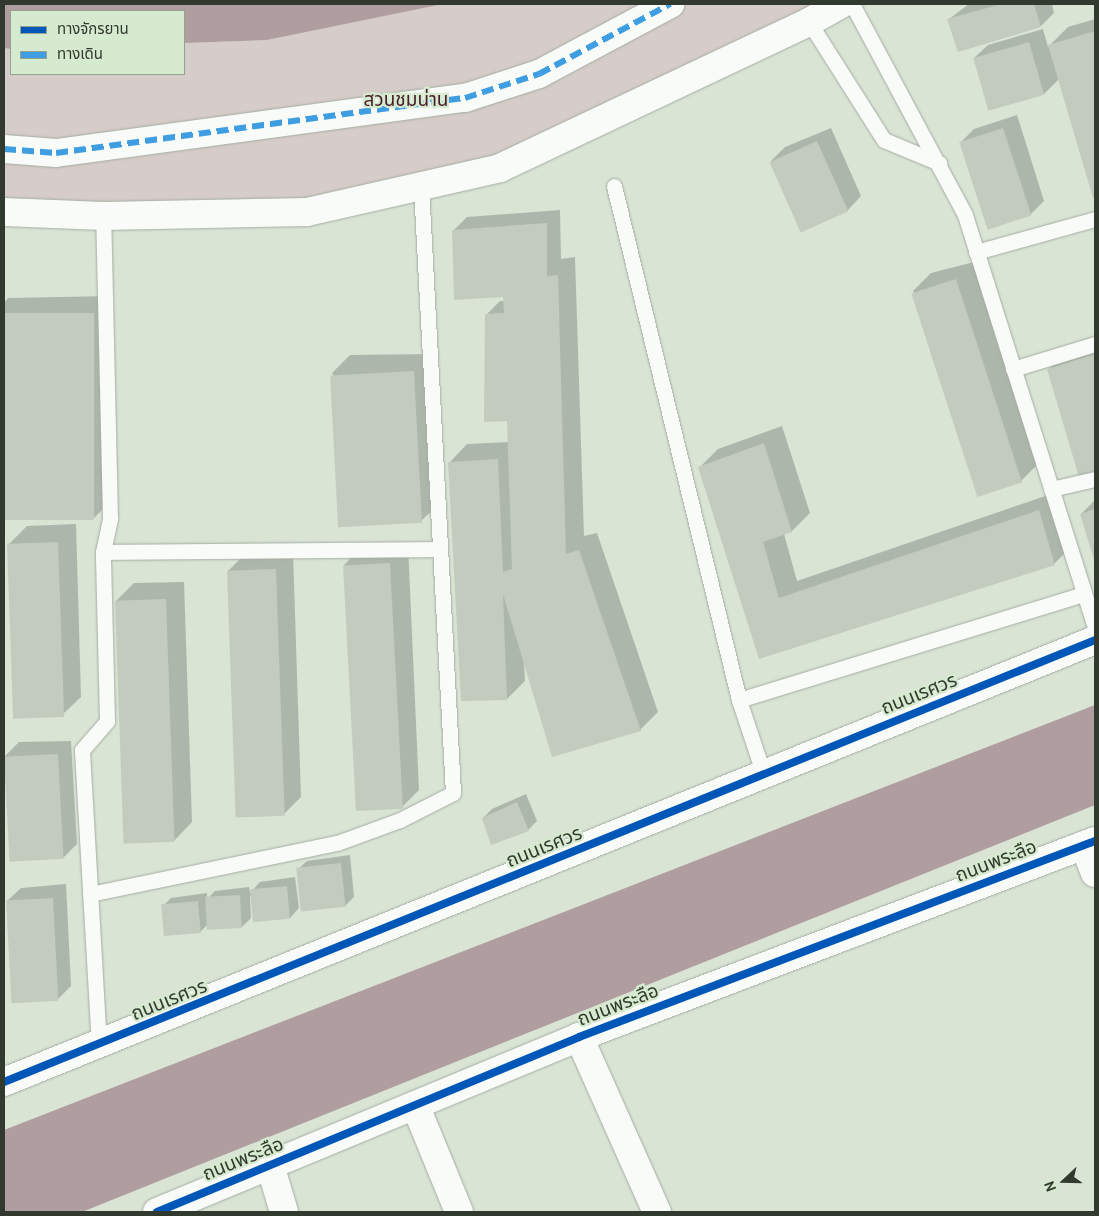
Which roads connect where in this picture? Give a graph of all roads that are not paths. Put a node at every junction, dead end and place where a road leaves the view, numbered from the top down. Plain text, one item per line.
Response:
1 (670, 4) edge
2 (841, 4) edge
3 (852, 4) edge
4 (809, 22) junction
5 (4, 149) edge
6 (939, 163) junction
7 (421, 186) junction
8 (614, 186) dead end
9 (4, 212) edge
10 (103, 216) junction
11 (1095, 219) edge
12 (976, 252) junction
13 (1095, 344) edge
14 (1013, 369) junction
15 (1095, 479) edge
16 (1051, 488) junction
17 (439, 549) junction
18 (103, 552) junction
19 (1084, 594) junction
20 (1095, 628) edge
21 (1095, 640) edge
22 (739, 700) junction
23 (764, 775) junction
24 (1090, 843) edge
25 (1095, 874) edge
26 (90, 894) junction
27 (579, 1038) junction
28 (99, 1046) junction
29 (4, 1082) edge
30 (416, 1107) junction
31 (270, 1166) junction
32 (157, 1212) edge
33 (284, 1212) edge
34 (459, 1212) edge
35 (657, 1212) edge

1 - 5 street
2 - 4 street
3 - 6 lane
4 - 6 lane
4 - 7 street
6 - 12 lane
7 - 10 street
7 - 17 lane
8 - 22 lane
9 - 10 street
10 - 18 lane
11 - 12 lane
12 - 14 lane
13 - 14 lane
14 - 16 lane
15 - 16 lane
16 - 19 lane
17 - 18 lane
17 - 26 lane
18 - 26 lane
19 - 20 lane
19 - 22 lane
21 - 23 street, ถนนเรศวร
22 - 23 lane
23 - 28 street, ถนนเรศวร
24 - 25 street
24 - 27 street, ถนนพระลือ
26 - 28 lane
27 - 30 street, ถนนพระลือ
27 - 35 street
28 - 29 street, ถนนเรศวร
30 - 31 street, ถนนพระลือ
30 - 34 street
31 - 32 street, ถนนพระลือ
31 - 33 street

